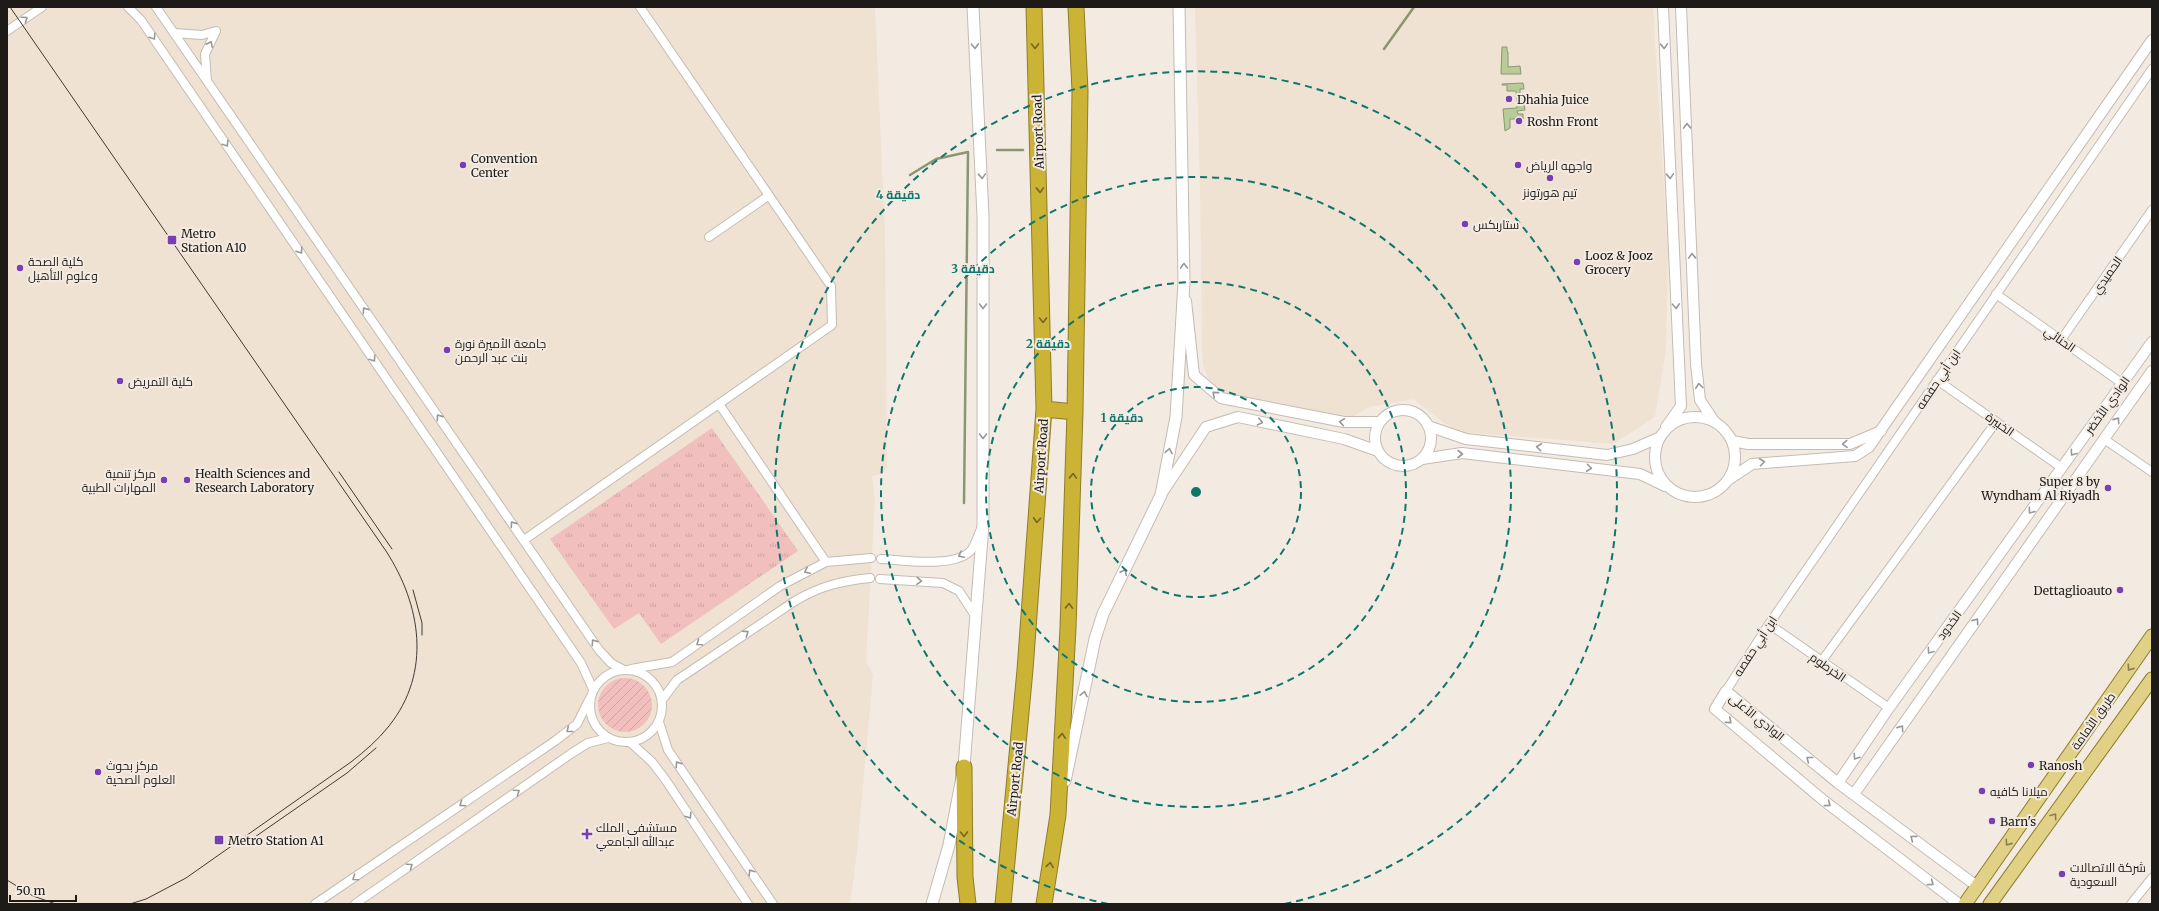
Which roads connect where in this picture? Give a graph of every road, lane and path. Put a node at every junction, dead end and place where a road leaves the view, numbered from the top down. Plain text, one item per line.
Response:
1 (42, 7) edge
2 (128, 7) edge
3 (156, 7) edge
4 (640, 7) edge
5 (973, 7) edge
6 (1034, 7) edge
7 (1076, 7) edge
8 (1179, 7) edge
9 (1663, 7) edge
10 (1681, 7) edge
11 (7, 31) edge
12 (174, 33) junction
13 (2152, 40) edge
14 (2152, 69) edge
15 (207, 82) junction
16 (768, 196) junction
17 (2152, 210) edge
18 (709, 237) dead end
19 (1184, 282) junction
20 (1996, 294) junction
21 (2061, 340) junction
22 (2152, 342) edge
23 (2151, 374) edge
24 (1938, 380) junction
25 (2123, 384) junction
26 (719, 404) junction
27 (1044, 409) junction
28 (1075, 412) junction
29 (1714, 421) junction
30 (1380, 422) junction
31 (1996, 422) junction
32 (1428, 426) junction
33 (1666, 427) junction
34 (1881, 431) junction
35 (1658, 438) junction
36 (2104, 439) junction
37 (1732, 441) junction
38 (1378, 451) junction
39 (1422, 459) junction
40 (2062, 468) junction
41 (2152, 472) edge
42 (1728, 480) junction
43 (2071, 486) joint
44 (1668, 487) junction
45 (1161, 495) junction
46 (983, 525) junction
47 (524, 540) junction
48 (871, 558) dead end
49 (881, 559) dead end
50 (826, 562) junction
51 (870, 578) dead end
52 (880, 579) dead end
53 (976, 617) junction
54 (1769, 624) junction
55 (2152, 636) edge
56 (1821, 662) junction
57 (622, 669) junction
58 (631, 669) junction
59 (2152, 679) edge
60 (593, 689) junction
61 (1726, 691) junction
62 (590, 698) junction
63 (662, 700) junction
64 (1889, 708) junction
65 (659, 722) junction
66 (608, 738) junction
67 (630, 742) junction
68 (964, 767) junction
69 (1838, 783) junction
70 (1854, 794) junction
71 (1058, 815) junction
72 (2152, 878) edge
73 (1978, 886) junction
74 (315, 904) edge
75 (355, 904) edge
76 (748, 904) edge
77 (773, 904) edge
78 (932, 904) edge
79 (968, 904) edge
80 (1003, 904) edge
81 (1044, 904) edge
82 (1959, 904) edge
83 (1965, 904) edge
84 (1990, 904) edge
85 (2131, 904) edge

11 -> 1 street
2 -> 60 street
3 - 12 street
4 - 16 street
5 -> 46 main road
6 -> 27 highway, Airport Road
7 - 28 highway
19 -> 8 main road
9 -> 33 street
29 -> 10 street
12 - 15 street
15 -> 12 street
13 - 34 street
14 - 20 street, ابن أبي حفصه
47 -> 15 street
16 - 18 street
16 - 26 street
17 - 21 street, الحميدي
30 -> 19 street
45 -> 19 main road
20 - 21 street, الحنائي
20 - 24 street, ابن أبي حفصه
21 - 25 street, الحنائي
22 - 25 street, الوادي الأخضر
36 -> 23 street, الوادي الأخضر
24 - 31 street, الخبيرة
24 - 54 street, ابن أبي حفصه
25 -> 40 street, الوادي الأخضر
26 - 47 street
26 - 50 street
27 - 28 highway
27 -> 80 highway, Airport Road
71 -> 28 highway
29 - 33 street
29 - 37 street
30 - 32 street
30 - 38 street
31 - 40 street, الخبيرة
31 - 56 street
35 -> 32 street
32 - 39 street
33 - 35 street
34 -> 37 street
42 -> 34 street
35 - 44 street
36 - 41 street
36 - 43 street, الوادي الأخضر
37 - 42 street
38 - 39 street
45 -> 38 street
39 -> 44 street
40 -> 64 street, الخدود
42 - 44 street
70 -> 43 street, الخدود
71 -> 45 main road
46 -> 49 street
46 - 53 main road
57 -> 47 street
48 - 50 street
50 -> 58 street
63 -> 51 street
52 -> 53 street
53 - 68 main road
54 - 56 street, الخرطوم
54 - 61 street, ابن أبي حفصه
55 -> 73 main road, طريق الثمامة
56 - 64 street, الخرطوم
57 - 58 street
57 - 60 street
58 - 63 street
84 -> 59 main road, طريق الثمامة
60 - 62 street
69 -> 61 street, الوادي الأعلى
61 -> 82 street, الوادي الأعلى
62 - 66 street
62 -> 74 street
63 - 65 street
64 -> 69 street, الخدود
65 - 67 street
77 -> 65 street
66 - 67 street
75 -> 66 street
67 -> 76 street
68 - 78 main road
68 -> 79 highway
69 - 70 street, الوادي الأعلى
73 -> 70 street, الوادي الأعلى
81 -> 71 highway
72 - 85 street
73 - 83 main road, طريق الثمامة

